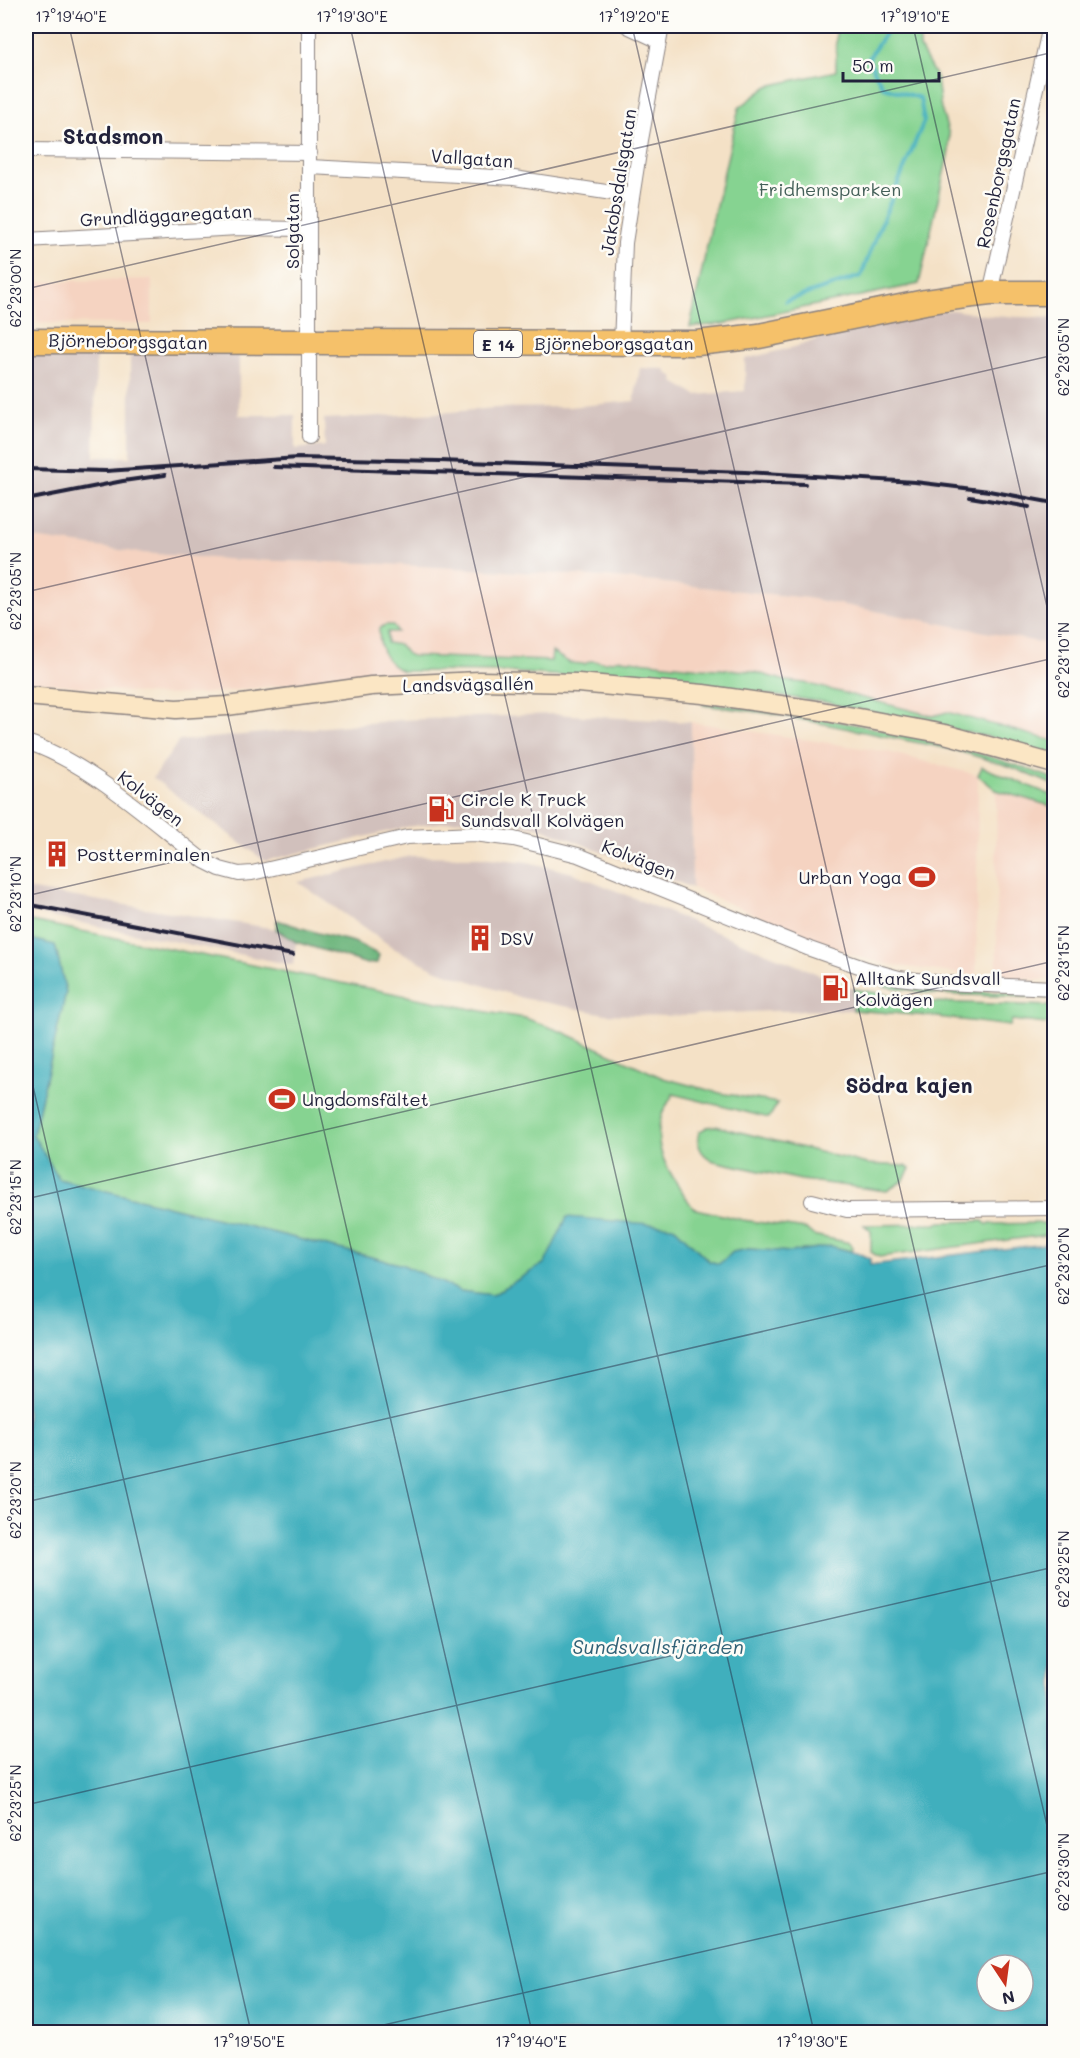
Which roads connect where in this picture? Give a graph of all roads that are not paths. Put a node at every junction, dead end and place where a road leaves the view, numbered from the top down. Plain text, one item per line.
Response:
1 (309, 26) edge
2 (627, 26) edge
3 (662, 26) edge
4 (1050, 27) edge
5 (658, 40) junction
6 (26, 150) edge
7 (310, 160) junction
8 (632, 196) junction
9 (309, 229) junction
10 (26, 240) edge
11 (990, 293) junction
12 (1054, 293) edge
13 (26, 340) edge
14 (309, 342) junction
15 (621, 345) junction
16 (309, 437) dead end
17 (26, 696) edge
18 (909, 728) junction
19 (26, 742) edge
20 (1054, 764) edge
21 (1054, 775) edge
22 (1054, 988) edge
23 (812, 1201) dead end
24 (1054, 1208) edge

1 - 7 street, Solgatan
2 - 5 street
3 - 5 street, Jakobsdalsgatan
4 - 11 street, Rosenborgsgatan
5 - 8 street, Jakobsdalsgatan
6 - 7 street, Vallgatan
7 - 8 street, Vallgatan
7 - 9 street, Solgatan
8 - 15 street, Jakobsdalsgatan
9 - 10 street, Grundläggaregatan
9 - 14 street, Solgatan
11 - 12 highway, Björneborgsgatan / E 14
11 - 15 highway, Björneborgsgatan / E 14
13 - 14 highway, Björneborgsgatan / E 14
14 - 15 highway, Björneborgsgatan / E 14
14 - 16 street, Solgatan
17 - 18 main road, Landsvägsallén
18 - 20 main road, Landsvägsallén
18 - 21 main road, Landsvägsallén
19 - 22 street, Kolvägen
23 - 24 street

